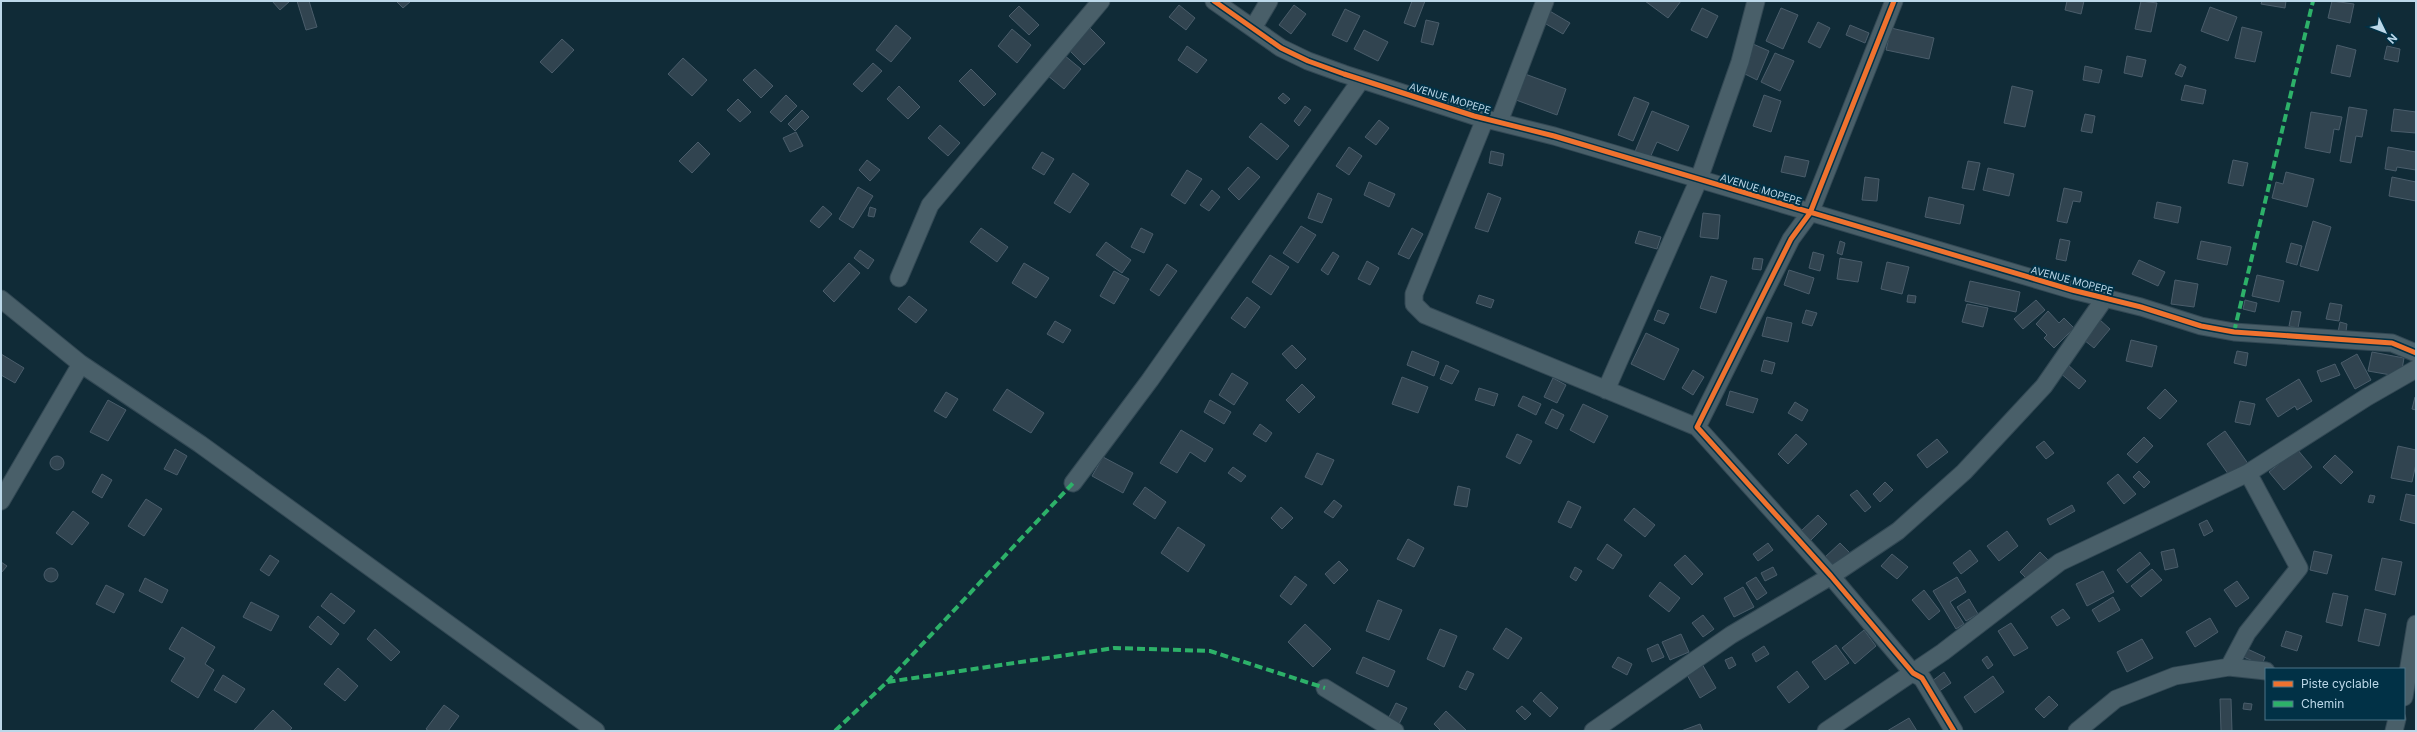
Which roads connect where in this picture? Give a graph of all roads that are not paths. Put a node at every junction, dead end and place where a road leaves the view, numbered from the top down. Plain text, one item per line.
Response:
1 (1101, 1) edge
2 (1214, 1) edge
3 (1269, 1) edge
4 (1545, 1) edge
5 (1756, 1) edge
6 (1894, 1) edge
7 (1253, 28) junction
8 (1361, 80) junction
9 (1492, 121) junction
10 (1699, 179) junction
11 (1810, 213) junction
12 (899, 278) dead end
13 (2105, 298) junction
14 (1, 299) edge
15 (2416, 353) edge
16 (81, 364) junction
17 (2416, 369) edge
18 (1606, 390) junction
19 (1696, 427) junction
20 (2248, 473) junction
21 (1073, 483) dead end
22 (1, 501) edge
23 (1831, 576) junction
24 (2416, 624) edge
25 (2229, 667) junction
26 (2265, 671) edge
27 (1913, 673) junction
28 (1325, 688) dead end
29 (2405, 688) edge
30 (2398, 720) edge
31 (1600, 728) edge
32 (596, 731) edge
33 (1395, 731) edge
34 (1826, 731) edge
35 (1954, 731) edge
36 (2077, 731) edge
37 (2394, 731) edge

1 - 12 street
2 - 7 street, AVENUE MOPEPE
3 - 7 street
4 - 9 street
5 - 10 street
6 - 11 street
7 - 8 street, AVENUE MOPEPE
8 - 9 street, AVENUE MOPEPE
8 - 21 street
9 - 10 street, AVENUE MOPEPE
9 - 18 street
10 - 11 street, AVENUE MOPEPE
10 - 18 street
11 - 13 street, AVENUE MOPEPE
11 - 19 street
13 - 15 street, AVENUE MOPEPE
13 - 23 street
14 - 16 street
16 - 22 street
16 - 32 street
17 - 20 street
18 - 19 street
19 - 23 street
20 - 25 street
20 - 27 street
23 - 27 street
23 - 31 street
24 - 29 street
25 - 26 street
25 - 36 street
27 - 34 street
27 - 35 street
28 - 33 street
30 - 37 street

